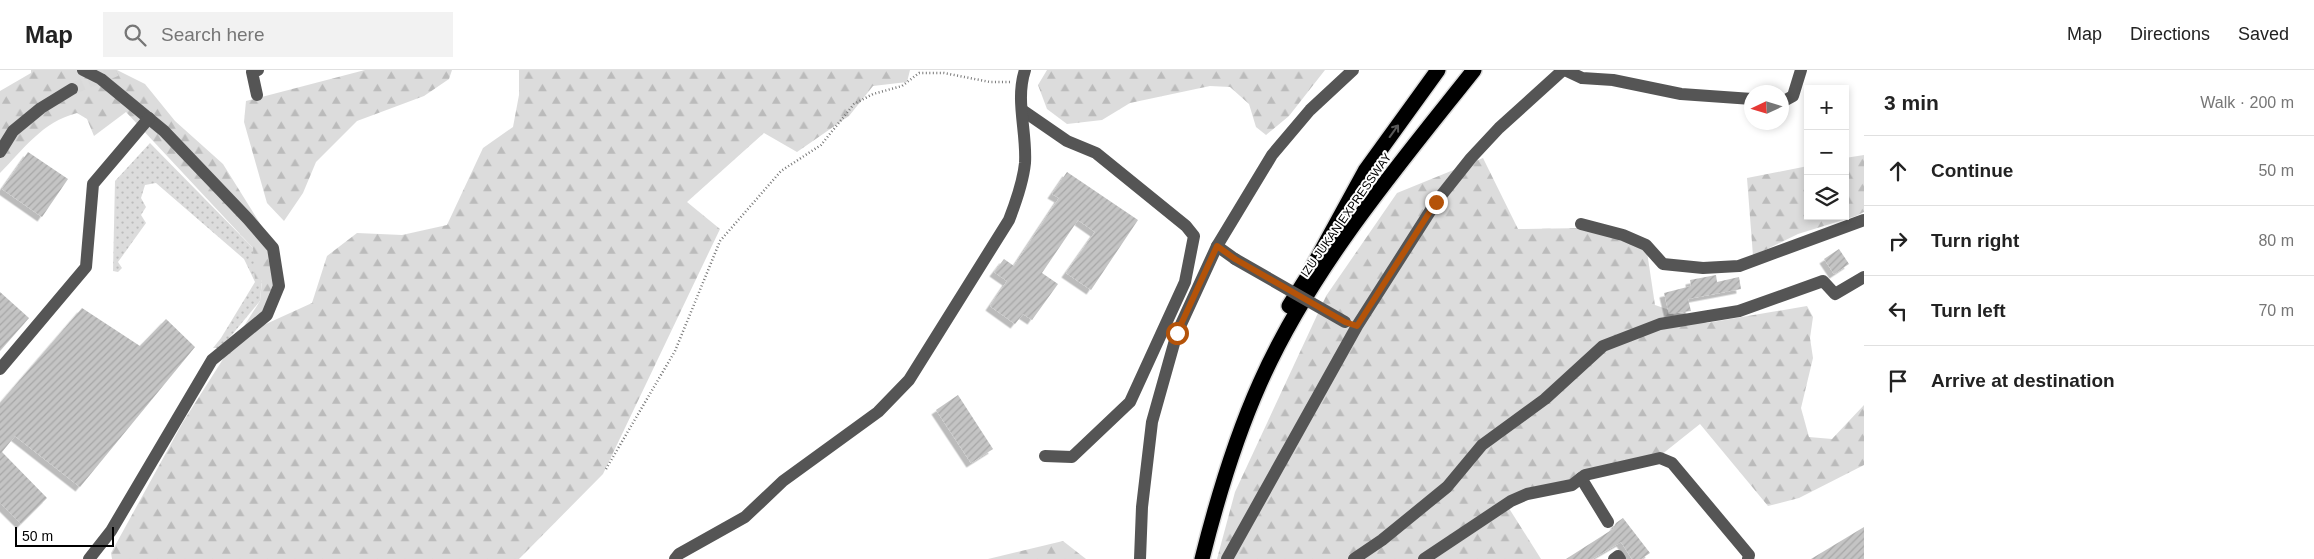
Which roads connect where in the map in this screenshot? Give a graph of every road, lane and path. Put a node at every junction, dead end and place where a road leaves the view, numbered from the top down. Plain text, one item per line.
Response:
1 (83, 70) edge
2 (258, 70) edge
3 (1025, 70) edge
4 (1353, 70) edge
5 (1438, 70) edge
6 (1462, 70) edge
7 (1474, 70) edge
8 (1564, 70) edge
9 (1800, 70) edge
10 (1021, 85) junction
11 (72, 89) tunnel mouth
12 (257, 95) dead end
13 (1744, 98) edge
14 (1789, 98) edge
15 (1022, 110) junction
16 (149, 118) junction
17 (0, 152) edge
18 (1581, 224) dead end
19 (1862, 225) edge
20 (1217, 246) junction
21 (1864, 277) edge
22 (1306, 278) junction
23 (1185, 282) junction
24 (1199, 287) junction
25 (1351, 324) junction
26 (0, 369) edge
27 (1046, 456) dead end
28 (606, 469) dead end
29 (1581, 478) junction
30 (1608, 522) dead end
31 (89, 559) edge
32 (675, 559) edge
33 (1140, 559) edge
34 (1194, 559) edge
35 (1202, 559) edge
36 (1227, 559) edge
37 (1354, 559) edge
38 (1424, 559) edge
39 (1614, 559) edge
40 (1620, 559) edge
41 (1748, 559) edge

1 - 16 street
2 - 12 street
3 - 10 street
4 - 20 street
22 -> 5 highway
6 - 22 highway, IZU JUKAN EXPRESSWAY
7 - 35 highway, IZU JUKAN EXPRESSWAY
8 - 13 street
8 - 25 street
9 - 14 street
10 - 15 street
10 - 28 path
11 - 17 street
15 - 23 street
15 - 32 street
16 - 26 street
16 - 31 street
18 - 19 street
20 - 24 street
20 - 25 street, bridge
21 - 37 street
22 - 34 highway, IZU JUKAN EXPRESSWAY
23 - 24 street
23 - 27 street
24 - 33 street
25 - 36 street
29 - 30 street
29 - 38 street
29 - 41 street
39 - 40 street

